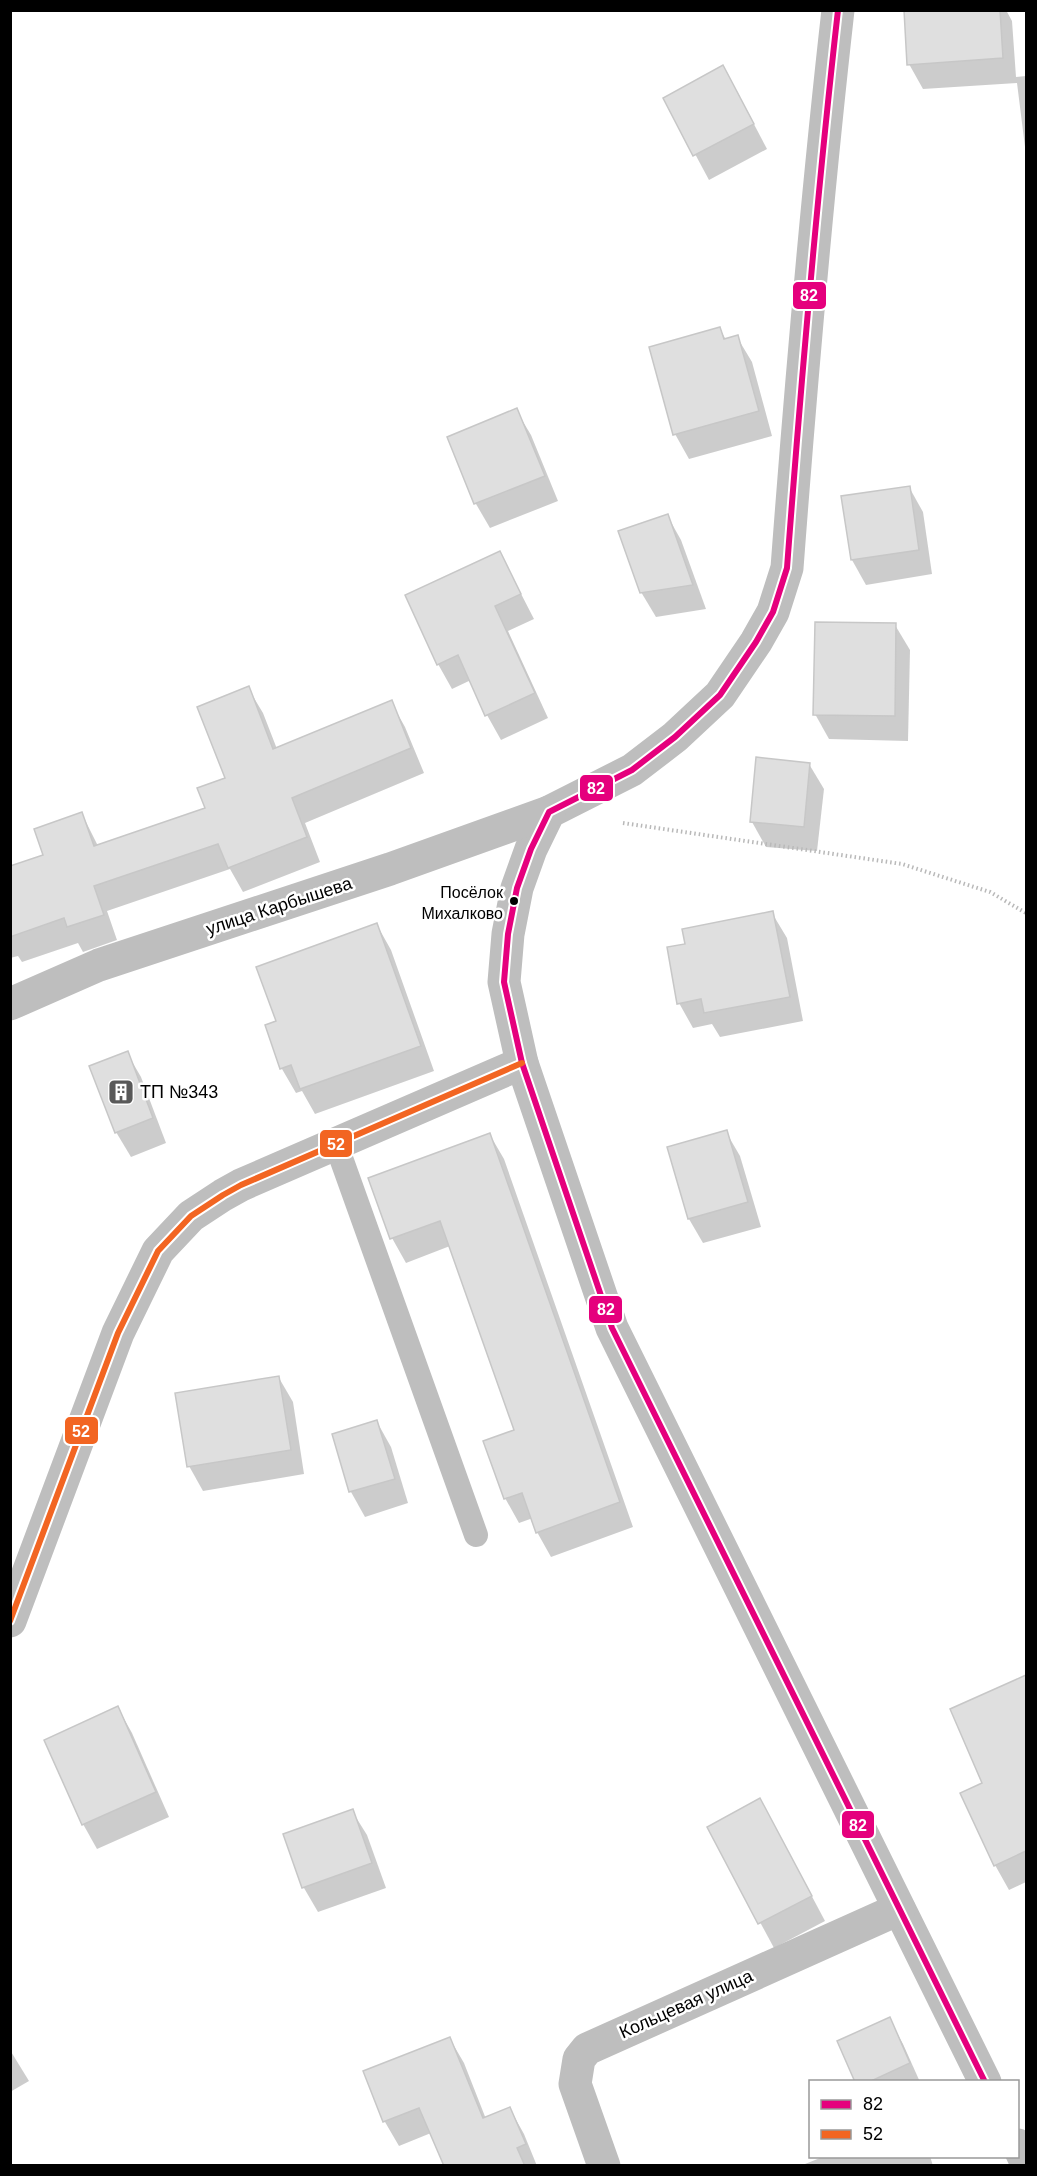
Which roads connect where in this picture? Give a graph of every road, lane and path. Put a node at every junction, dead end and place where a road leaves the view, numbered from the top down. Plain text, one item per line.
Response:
1 (838, 10) edge
2 (549, 812) junction
3 (620, 822) dead end
4 (1026, 913) edge
5 (10, 1005) edge
6 (522, 1063) junction
7 (336, 1144) junction
8 (476, 1535) dead end
9 (10, 1621) edge
10 (899, 1909) junction
11 (984, 2080) edge
12 (604, 2166) edge

1 - 2 street, улица Карбышева
2 - 5 street, улица Карбышева
2 - 6 street
3 - 4 path
6 - 7 street
6 - 10 street
7 - 8 lane
7 - 9 street
10 - 11 street
10 - 12 street, Кольцевая улица

